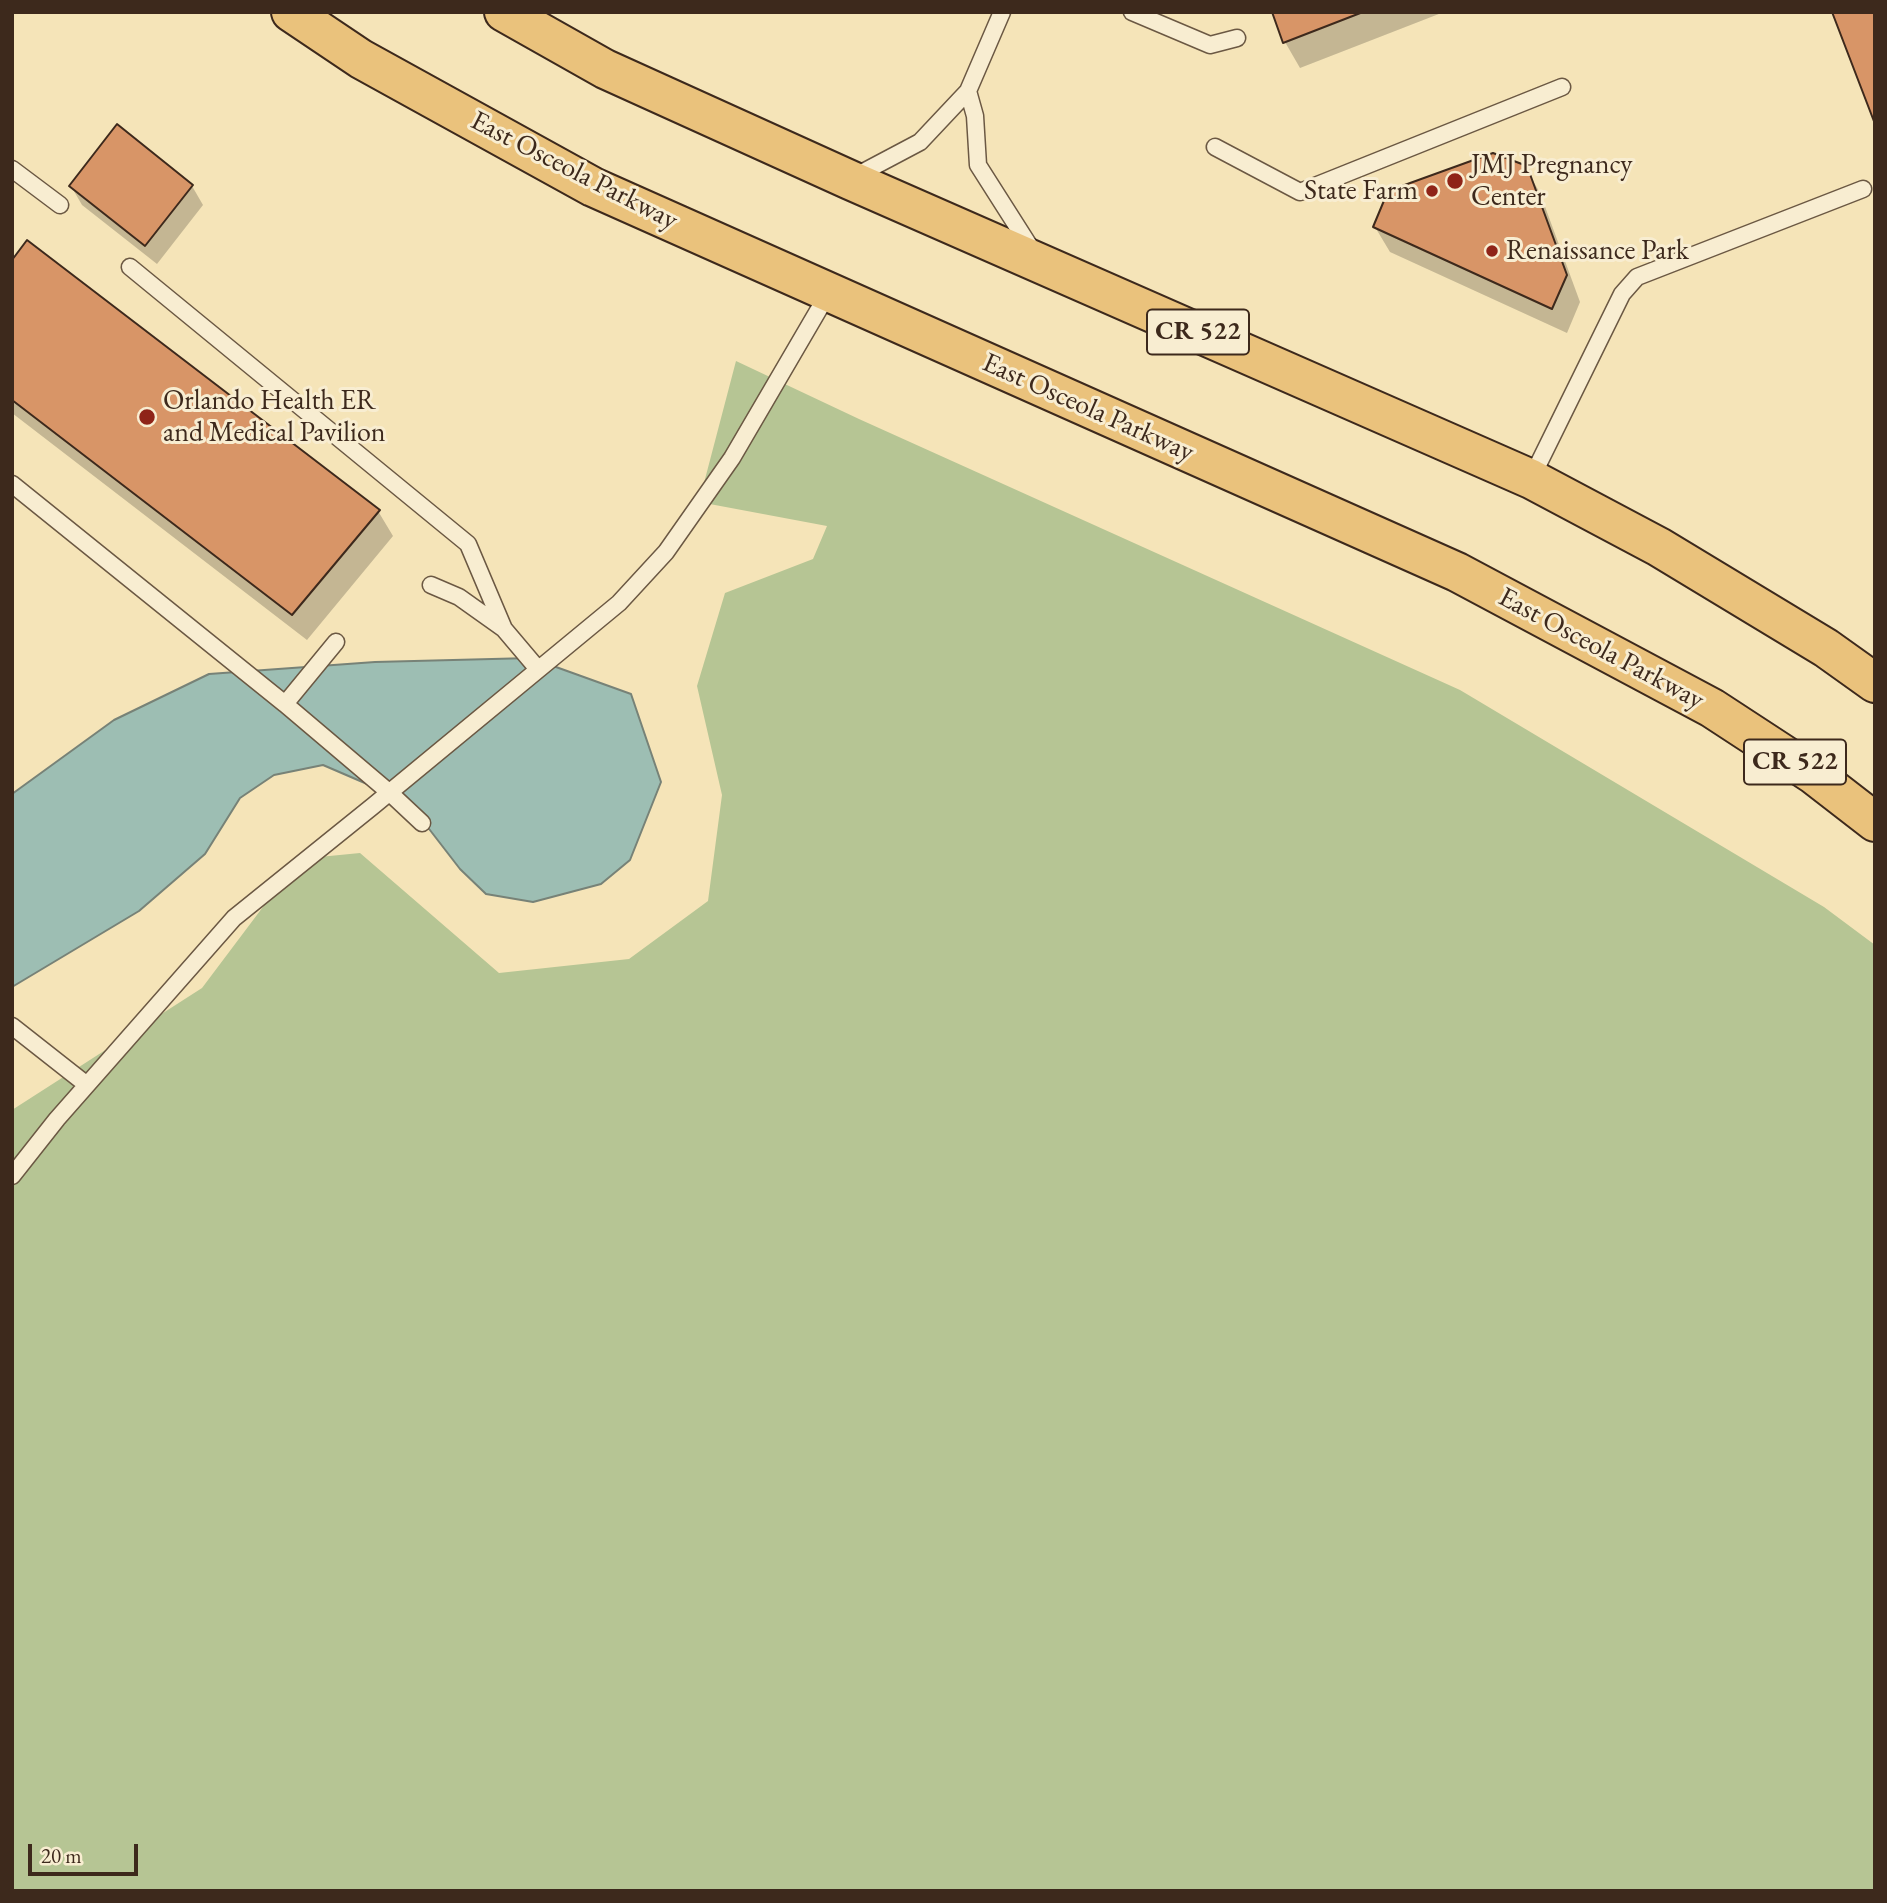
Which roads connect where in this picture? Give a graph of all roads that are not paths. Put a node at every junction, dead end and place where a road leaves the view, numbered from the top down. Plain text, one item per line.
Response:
1 (292, 12) edge
2 (504, 12) edge
3 (1002, 12) edge
4 (1132, 12) edge
5 (1237, 38) dead end
6 (1562, 87) dead end
7 (968, 91) junction
8 (1215, 147) dead end
9 (12, 169) edge
10 (850, 180) junction
11 (1863, 189) dead end
12 (60, 205) dead end
13 (1041, 263) junction
14 (130, 267) dead end
15 (829, 292) junction
16 (1531, 479) junction
17 (12, 484) edge
18 (431, 585) dead end
19 (504, 629) junction
20 (336, 642) dead end
21 (537, 668) junction
22 (1875, 683) edge
23 (285, 704) junction
24 (390, 793) junction
25 (1875, 822) edge
26 (422, 823) dead end
27 (12, 1026) edge
28 (88, 1084) junction
29 (12, 1175) edge

1 - 15 main road, East Osceola Parkway / CR 522
2 - 10 main road, CR 522
3 - 7 lane
4 - 5 lane
6 - 8 lane
7 - 10 lane
7 - 13 lane
9 - 12 lane
10 - 13 main road, CR 522
11 - 16 lane
13 - 16 main road, CR 522
14 - 19 lane
15 - 21 lane
15 - 25 main road, East Osceola Parkway / CR 522
16 - 22 main road, CR 522
17 - 23 lane
18 - 19 lane
19 - 21 lane
20 - 23 lane
21 - 24 lane
23 - 24 lane
24 - 26 lane
24 - 28 lane
27 - 28 lane
28 - 29 lane

